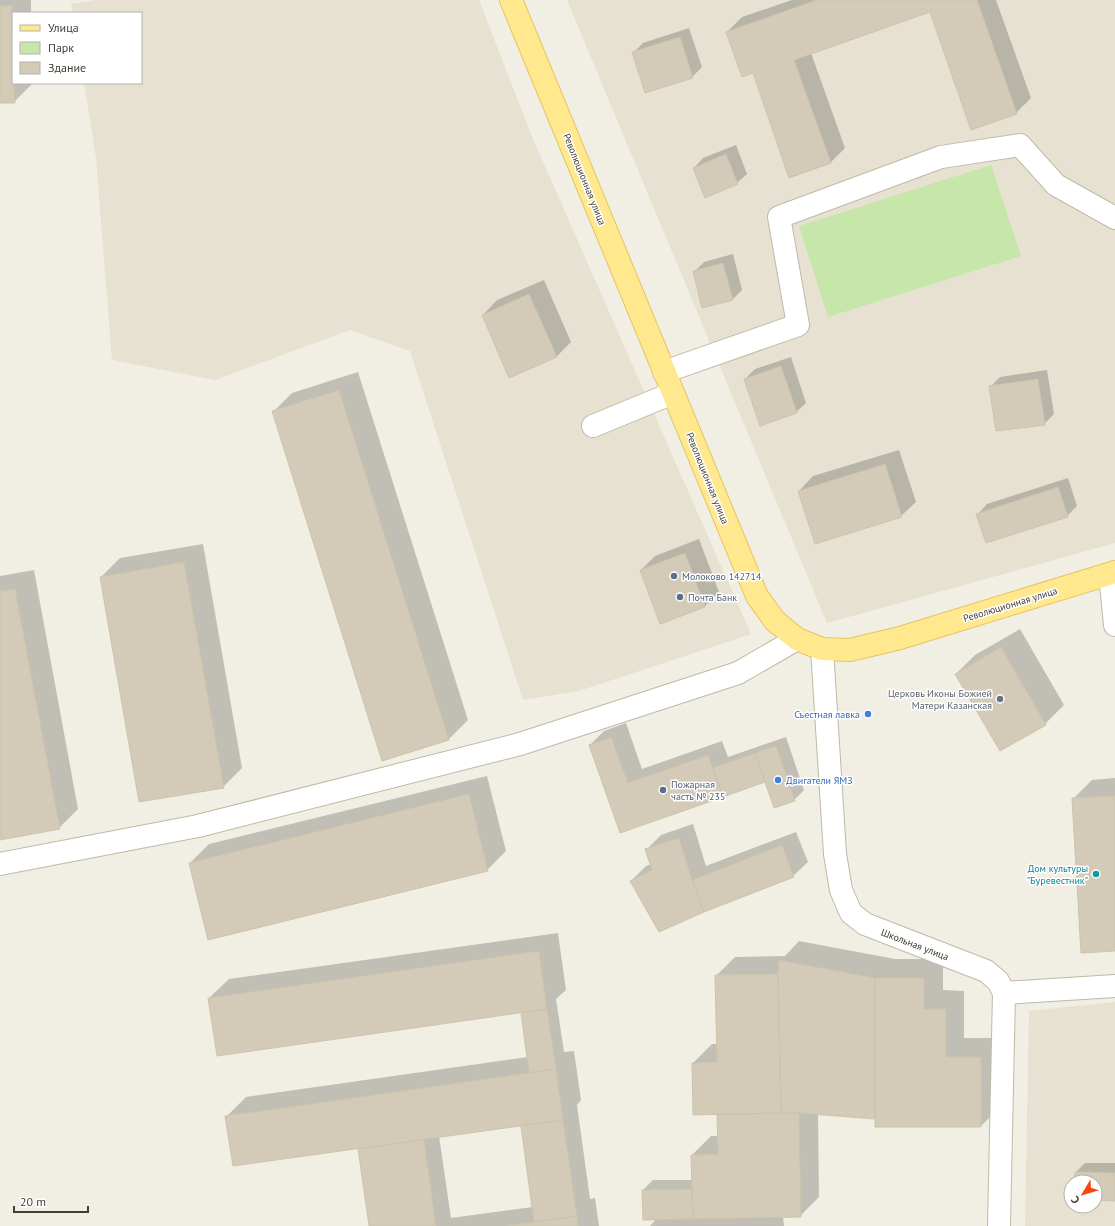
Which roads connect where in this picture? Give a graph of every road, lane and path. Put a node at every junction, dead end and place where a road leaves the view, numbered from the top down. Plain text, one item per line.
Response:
1 (511, 0) edge
2 (1115, 218) edge
3 (664, 372) junction
4 (673, 393) junction
5 (593, 426) dead end
6 (1113, 573) edge
7 (1115, 625) edge
8 (797, 639) junction
9 (822, 649) junction
10 (0, 864) edge
11 (1115, 986) edge
12 (1004, 993) junction
13 (999, 1226) edge

1 - 3 main road, Революционная улица
2 - 3 street
3 - 4 main road, Революционная улица
4 - 5 street
4 - 8 main road, Революционная улица
6 - 7 street
6 - 9 main road, Революционная улица
8 - 9 main road, Революционная улица
8 - 10 street
9 - 12 street, Школьная улица
11 - 12 street
12 - 13 street

